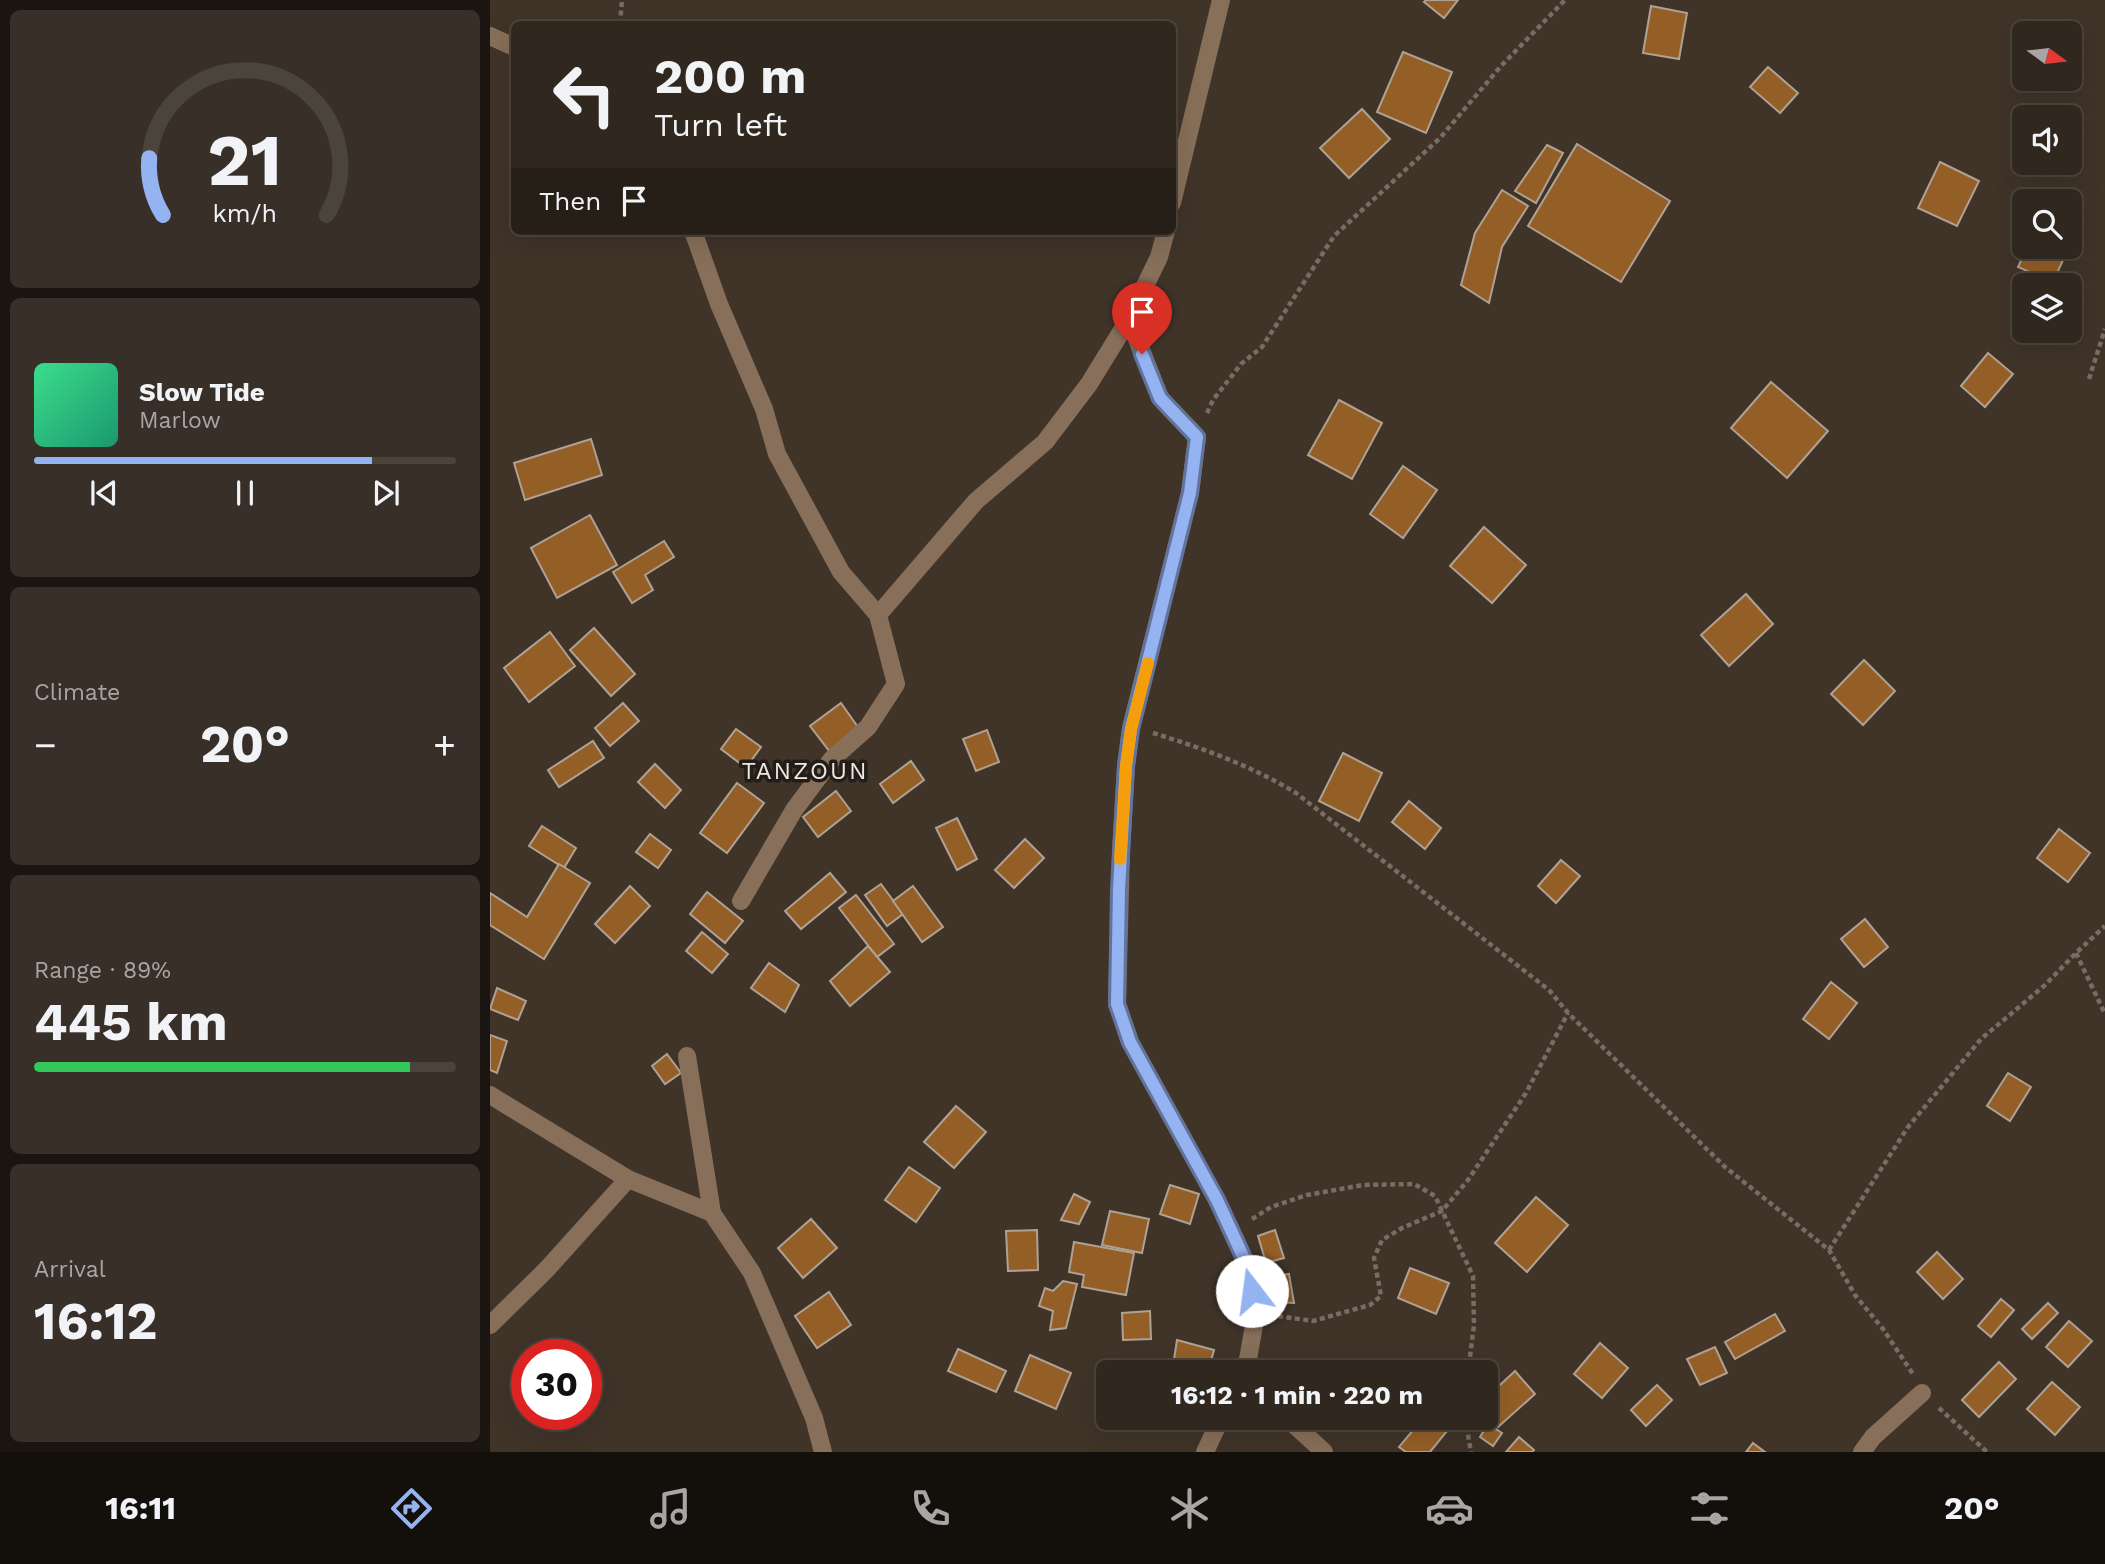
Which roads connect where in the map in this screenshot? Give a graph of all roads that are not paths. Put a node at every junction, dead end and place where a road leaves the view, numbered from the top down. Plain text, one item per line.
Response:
1 (1220, 0) edge
2 (490, 36) edge
3 (511, 46) edge
4 (1176, 186) edge
5 (694, 235) edge
6 (1165, 235) edge
7 (1129, 319) junction
8 (878, 615) junction
9 (741, 901) dead end
10 (687, 1056) dead end
11 (490, 1095) edge
12 (628, 1179) junction
13 (712, 1213) junction
14 (490, 1325) edge
15 (1250, 1360) edge
16 (1922, 1393) road end
17 (1215, 1430) edge
18 (1300, 1430) edge
19 (823, 1452) edge
20 (1205, 1452) edge
21 (1324, 1452) edge
22 (1862, 1452) edge

1 - 4 street
2 - 3 street
5 - 8 street
6 - 7 street
7 - 8 street
7 - 15 street
8 - 9 street
10 - 13 street
11 - 12 street
12 - 13 street
12 - 14 street
13 - 19 street
16 - 22 street
17 - 20 street
18 - 21 street

